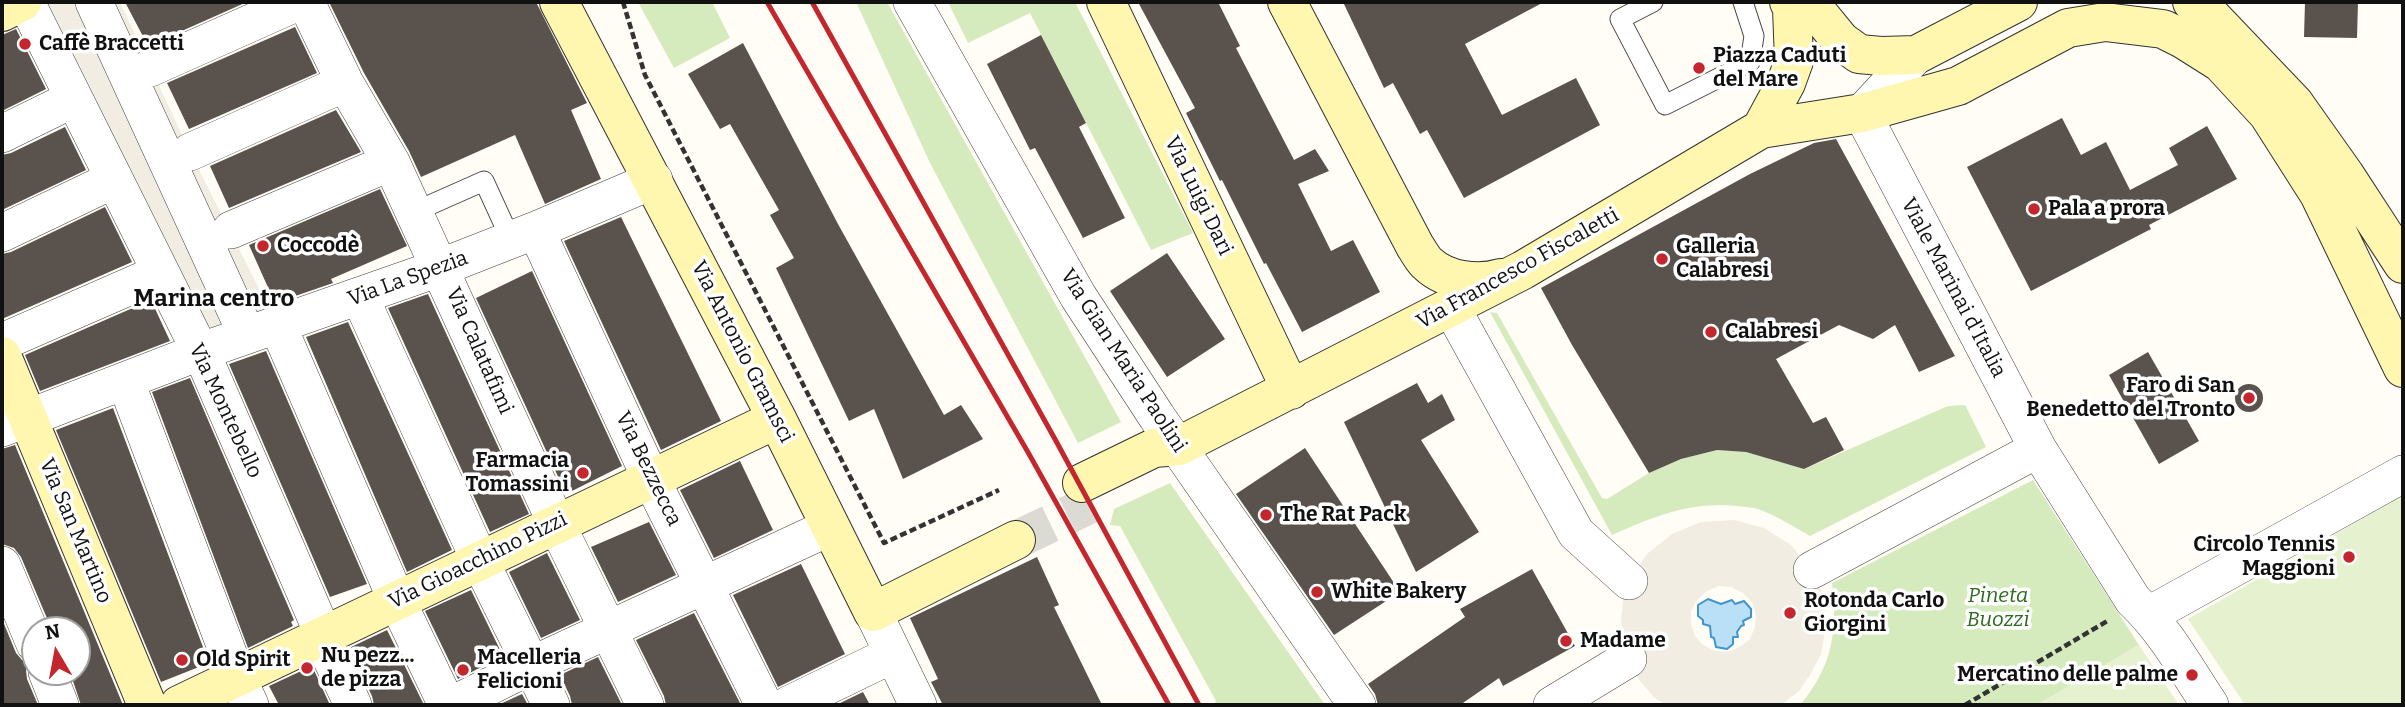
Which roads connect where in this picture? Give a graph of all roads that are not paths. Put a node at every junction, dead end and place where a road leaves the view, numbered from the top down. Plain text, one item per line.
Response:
1 (24, 2) edge
2 (94, 2) edge
3 (299, 2) edge
4 (306, 2) edge
5 (559, 2) edge
6 (912, 2) edge
7 (1106, 2) edge
8 (1287, 2) edge
9 (1653, 2) edge
10 (1743, 2) edge
11 (1789, 2) edge
12 (1809, 2) edge
13 (2018, 2) edge
14 (2192, 2) edge
15 (2, 12) edge
16 (1916, 55) junction
17 (150, 68) dead end
18 (345, 83) junction
19 (73, 99) junction
20 (1862, 113) junction
21 (1761, 129) junction
22 (2, 134) edge
23 (190, 152) dead end
24 (391, 162) junction
25 (113, 180) junction
26 (653, 180) junction
27 (414, 212) junction
28 (231, 230) dead end
29 (2, 233) edge
30 (524, 235) junction
31 (2398, 243) edge
32 (1415, 246) junction
33 (439, 268) junction
34 (1523, 270) junction
35 (160, 273) junction
36 (360, 297) junction
37 (1451, 307) junction
38 (242, 324) dead end
39 (278, 326) junction
40 (1404, 331) junction
41 (2, 342) edge
42 (199, 352) junction
43 (2, 356) edge
44 (2403, 369) edge
45 (126, 382) junction
46 (1291, 390) junction
47 (777, 419) junction
48 (15, 423) edge
49 (1179, 446) junction
50 (2038, 449) junction
51 (2403, 474) edge
52 (651, 479) junction
53 (1088, 493) tunnel mouth
54 (1007, 517) tunnel mouth
55 (556, 523) junction
56 (830, 527) junction
57 (480, 561) junction
58 (2, 565) edge
59 (1812, 570) dead end
60 (1629, 581) dead end
61 (704, 584) junction
62 (397, 601) junction
63 (873, 612) junction
64 (2149, 615) junction
65 (23, 616) edge
66 (610, 629) junction
67 (325, 640) junction
68 (894, 656) junction
69 (1628, 659) dead end
70 (532, 665) junction
71 (53, 686) edge
72 (244, 691) edge
73 (60, 705) edge
74 (147, 705) edge
75 (179, 705) edge
76 (353, 705) edge
77 (450, 705) edge
78 (551, 705) edge
79 (645, 705) edge
80 (764, 705) edge
81 (788, 705) edge
82 (918, 705) edge
83 (1357, 705) edge
84 (1552, 705) edge
85 (2210, 705) edge

1 - 15 street
1 - 19 street, Via Montebello
2 - 38 street
3 - 17 street
4 - 18 street, Via Calatafimi
5 - 26 street, Via Antonio Gramsci
6 - 49 street, Via Gian Maria Paolini
7 - 46 street, Via Luigi Dari
8 - 32 street
9 - 10 lane
11 - 21 street
12 - 16 street
13 - 16 street
14 - 31 street
16 - 20 street
18 - 23 street
18 - 24 street, Via Calatafimi
19 - 22 street
19 - 25 street, Via Montebello
20 - 21 street, Via Francesco Fiscaletti
20 - 44 street, Via Francesco Fiscaletti
20 - 50 street, Viale Marinai d'Italia
21 - 34 street, Via Francesco Fiscaletti
24 - 27 street, Via Calatafimi
24 - 28 street
25 - 29 street
25 - 35 street, Via Montebello
26 - 30 street, Via La Spezia
26 - 47 street, Via Antonio Gramsci
27 - 30 lane
27 - 33 street, Via Calatafimi
30 - 33 street, Via La Spezia
30 - 52 street, Via Bezzecca
32 - 34 street
32 - 40 street
33 - 36 street, Via La Spezia
33 - 55 street, Via Calatafimi
34 - 37 street, Via Francesco Fiscaletti
35 - 41 street
35 - 42 street, Via Montebello
36 - 39 street, Via La Spezia
36 - 57 street
37 - 40 street, Via Francesco Fiscaletti
37 - 60 street
39 - 42 street, Via La Spezia
39 - 62 street
40 - 46 street, Via Francesco Fiscaletti
42 - 45 street, Via La Spezia
42 - 67 street, Via Montebello
43 - 48 street, Via San Martino
45 - 48 street, Via La Spezia
45 - 72 street
46 - 49 street, Via Francesco Fiscaletti
47 - 52 street, Via Gioacchino Pizzi
47 - 56 street, Via Antonio Gramsci
48 - 74 street, Via San Martino
49 - 53 street, Via Francesco Fiscaletti
49 - 83 street, Via Gian Maria Paolini
50 - 59 street
50 - 64 street, Viale Marinai d'Italia
51 - 64 street
52 - 55 street, Via Gioacchino Pizzi
52 - 61 street, Via Bezzecca
54 - 63 street
55 - 57 street, Via Gioacchino Pizzi
55 - 66 street, Via Calatafimi
56 - 61 street
56 - 63 street, Via Antonio Gramsci
57 - 62 street, Via Gioacchino Pizzi
57 - 70 street
58 - 65 street
61 - 66 street
61 - 80 street, Via Bezzecca
62 - 67 street, Via Gioacchino Pizzi
62 - 77 street
63 - 68 street, Via Antonio Gramsci
64 - 85 street, Viale Marinai d'Italia
66 - 70 street
66 - 79 street, Via Calatafimi
67 - 72 street, Via Gioacchino Pizzi
67 - 76 street, Via Montebello
68 - 81 street
68 - 82 street, Via Antonio Gramsci
69 - 84 street
70 - 77 street
70 - 78 street
71 - 73 street
72 - 75 street, Via Gioacchino Pizzi

